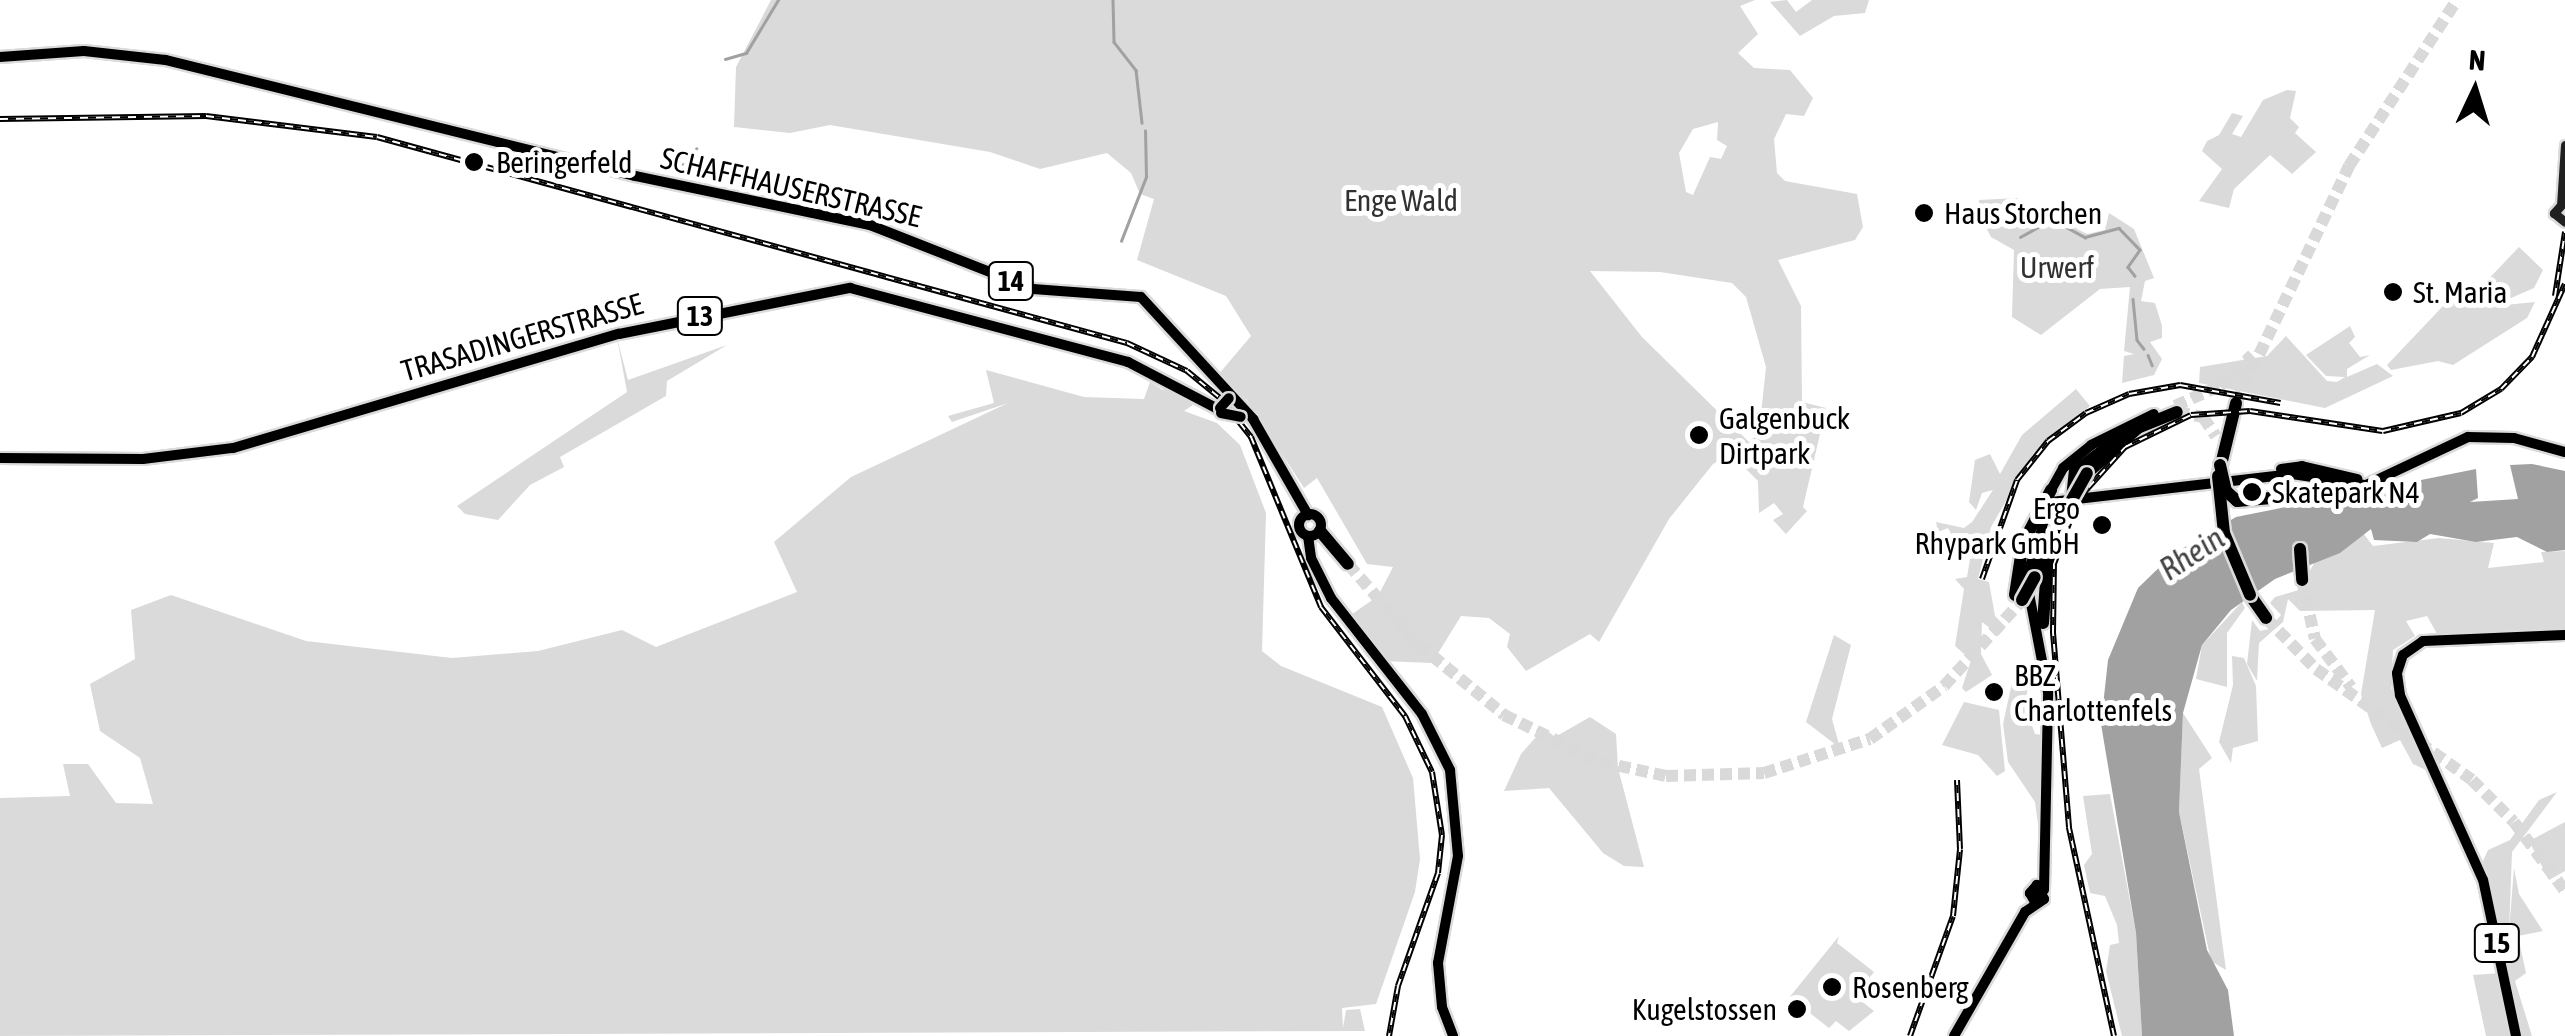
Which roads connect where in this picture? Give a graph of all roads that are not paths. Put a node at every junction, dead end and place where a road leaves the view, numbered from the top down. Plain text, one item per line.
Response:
1 (0, 57) edge
2 (2565, 145) edge
3 (2563, 205) edge
4 (2563, 222) edge
5 (1224, 403) junction
6 (2236, 403) tunnel mouth
7 (2154, 414) joint
8 (1245, 415) junction
9 (2138, 423) junction
10 (2123, 433) joint
11 (2216, 436) dead end
12 (2565, 452) edge
13 (0, 458) edge
14 (2219, 466) junction
15 (2310, 478) junction
16 (1301, 494) junction
17 (2054, 502) junction
18 (1308, 514) junction
19 (2048, 528) junction
20 (1324, 538) junction
21 (2300, 549) dead end
22 (1348, 564) tunnel mouth
23 (2040, 566) junction
24 (2302, 579) tunnel mouth
25 (2266, 618) tunnel mouth
26 (2043, 624) joint
27 (2565, 636) edge
28 (2044, 652) junction
29 (1452, 1036) edge
30 (1954, 1036) edge
31 (2516, 1036) edge

1 - 5 main road, SCHAFFHAUSERSTRASSE / 14
2 - 3 main road
3 - 4 main road
5 - 8 main road, 13, bridge
5 - 8 main road, 13
5 - 13 main road, TRASADINGERSTRASSE / 13
6 - 14 highway
7 - 9 main road
7 - 9 highway
8 - 16 main road, 13
9 - 10 highway
9 - 17 main road
9 - 19 highway, bridge
10 - 17 main road
11 - 14 highway
12 - 15 main road
14 - 15 highway, bridge
14 - 25 highway, bridge
15 - 17 main road
16 - 18 main road, 13
16 - 20 main road
17 - 19 main road
17 - 23 main road
17 - 23 highway, bridge
18 - 20 main road, 13
18 - 20 main road, 13
19 - 23 highway
19 - 28 main road
20 - 22 highway
20 - 29 main road, 13
21 - 24 highway
23 - 26 highway
26 - 28 main road
27 - 31 main road, 15
28 - 30 main road

